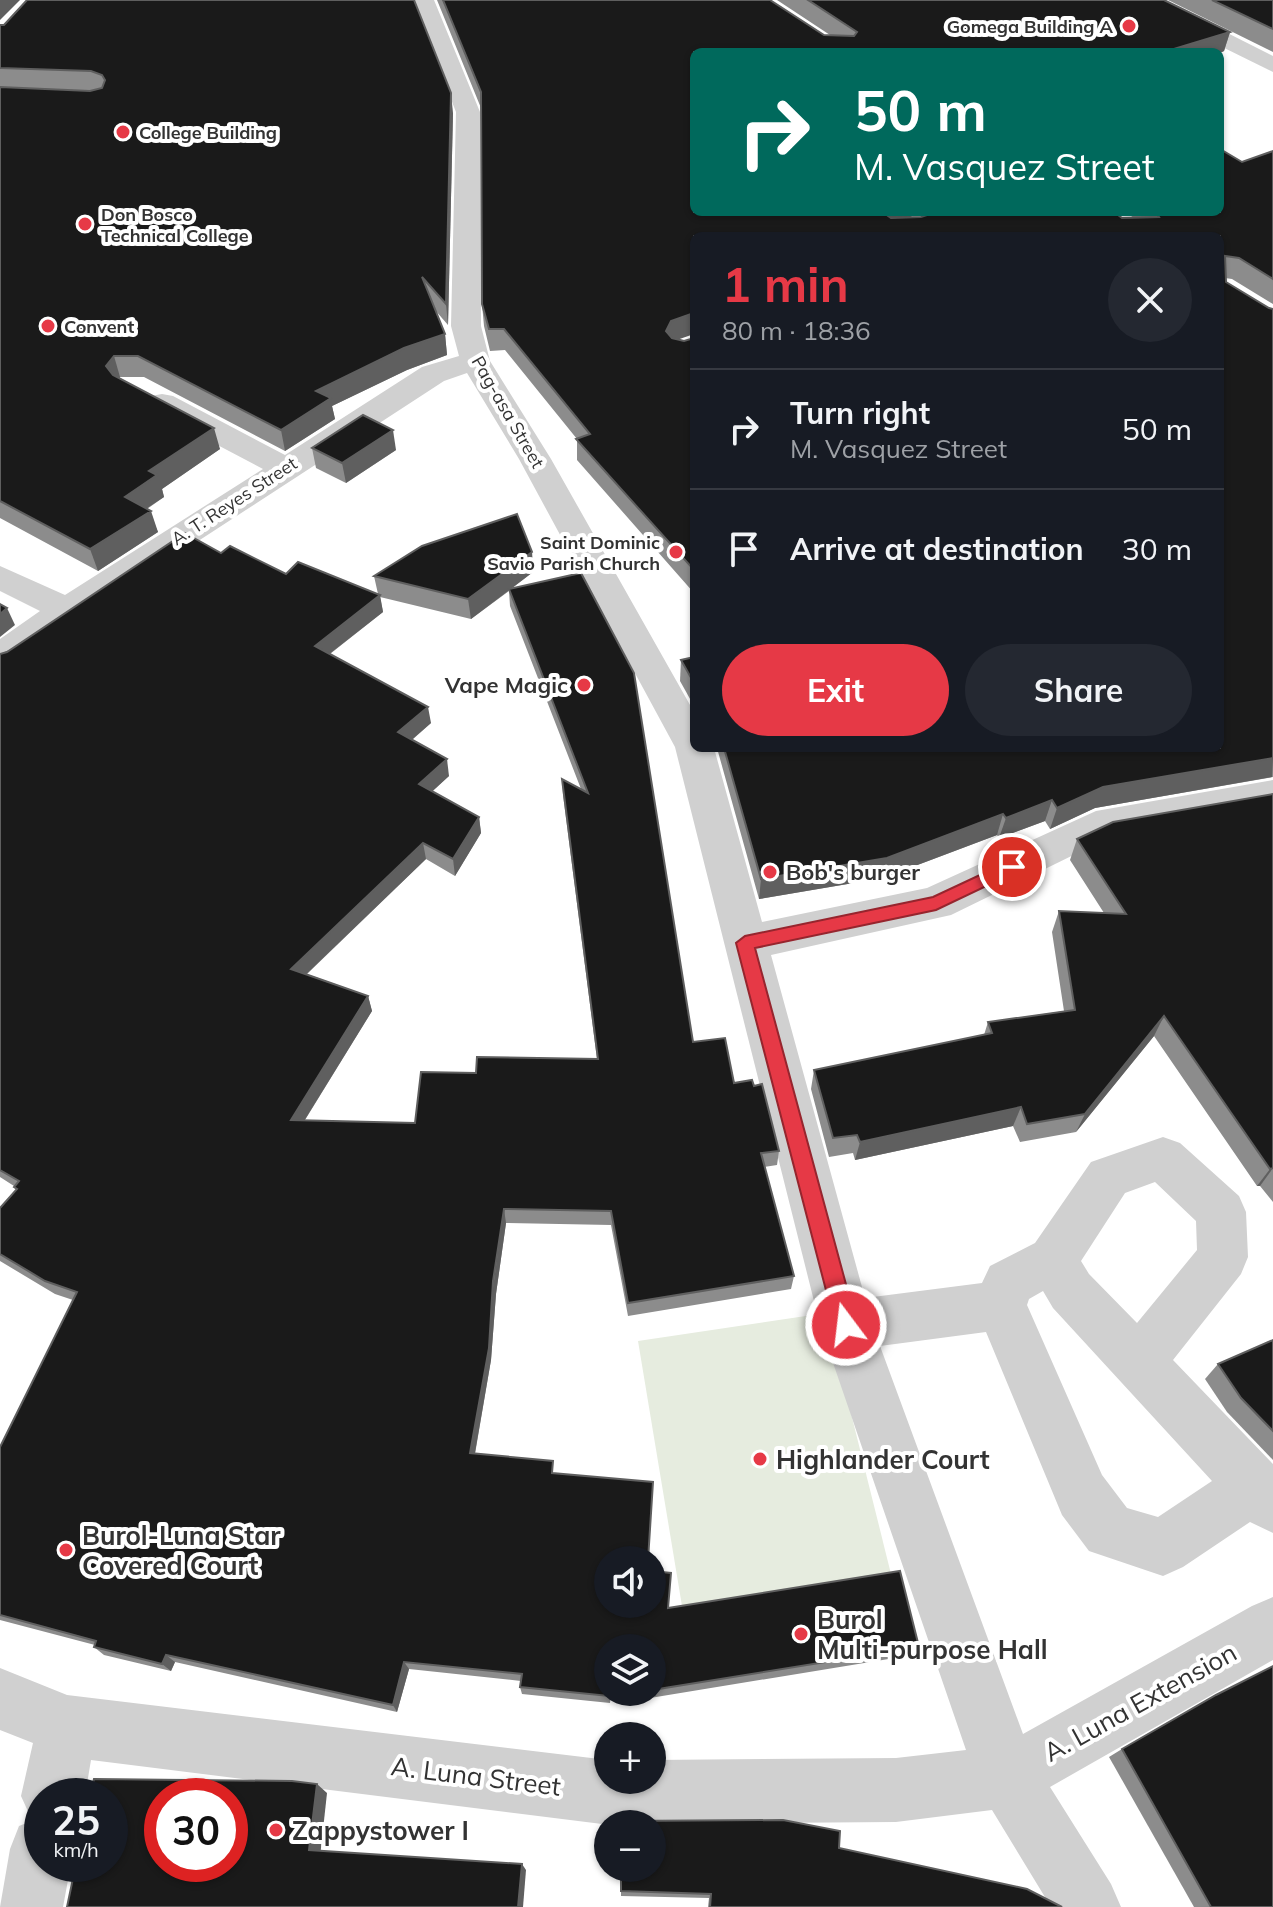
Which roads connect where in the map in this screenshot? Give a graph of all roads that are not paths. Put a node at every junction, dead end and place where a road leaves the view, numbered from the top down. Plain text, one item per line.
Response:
1 (423, 0) edge
2 (1145, 0) edge
3 (1273, 65) edge
4 (475, 361) junction
5 (132, 387) edge
6 (286, 468) junction
7 (0, 577) edge
8 (67, 610) junction
9 (0, 657) edge
10 (690, 741) edge
11 (695, 752) edge
12 (1273, 795) edge
13 (745, 943) junction
14 (1053, 1260) junction
15 (1001, 1305) junction
16 (846, 1325) junction
17 (1138, 1362) junction
18 (1264, 1495) edge
19 (1273, 1627) edge
20 (0, 1699) edge
21 (67, 1726) junction
22 (1007, 1777) junction
23 (57, 1778) edge
24 (35, 1882) edge
25 (30, 1907) edge
26 (1088, 1907) edge

1 - 4 street, Pag-asa Street
2 - 3 street
4 - 6 street, A. T. Reyes Street
4 - 10 street, Pag-asa Street
5 - 6 street
6 - 8 street, A. T. Reyes Street
7 - 8 street
8 - 9 street, A. T. Reyes Street
11 - 13 street, Pag-asa Street
12 - 13 street
13 - 16 street, Pag-asa Street
14 - 15 street
14 - 17 street
14 - 17 street
15 - 16 street
15 - 18 street
16 - 22 street, Pag-asa Street
17 - 18 street
19 - 22 street, A. Luna Extension
20 - 21 street, A. Luna Street
21 - 22 street, A. Luna Street
21 - 23 street
22 - 26 street, Pag-asa Street
24 - 25 street

